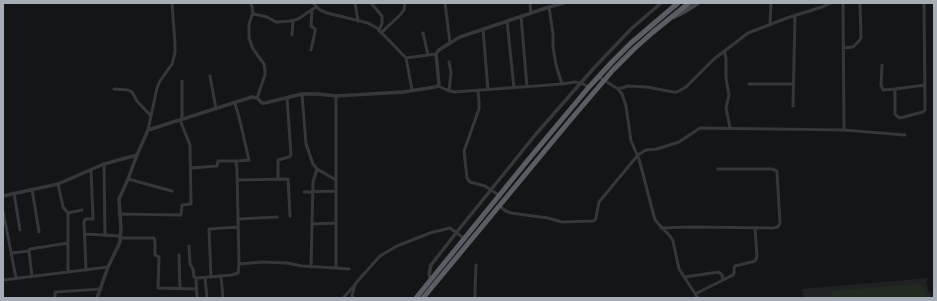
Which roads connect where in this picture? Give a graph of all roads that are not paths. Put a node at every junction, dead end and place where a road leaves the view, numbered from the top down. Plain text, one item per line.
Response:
1 (172, 3) edge
2 (250, 3) edge
3 (313, 3) edge
4 (355, 3) edge
5 (371, 3) edge
6 (405, 3) edge
7 (445, 3) edge
8 (530, 3) edge
9 (564, 3) edge
10 (661, 3) edge
11 (678, 3) edge
12 (689, 3) edge
13 (698, 3) edge
14 (771, 3) edge
15 (831, 3) edge
16 (843, 3) edge
17 (860, 3) edge
18 (924, 3) edge
19 (316, 7) junction
20 (549, 7) junction
21 (312, 9) junction
22 (530, 13) junction
23 (253, 14) junction
24 (795, 15) junction
25 (521, 16) junction
26 (667, 20) junction
27 (292, 21) junction
28 (358, 21) junction
29 (507, 21) junction
30 (770, 24) junction
31 (483, 29) junction
32 (380, 32) junction
33 (423, 33) dead end
34 (292, 35) dead end
35 (450, 43) junction
36 (843, 48) junction
37 (311, 50) dead end
38 (724, 51) junction
39 (436, 54) junction
40 (428, 55) junction
41 (406, 58) junction
42 (449, 62) dead end
43 (882, 65) dead end
44 (210, 76) dead end
45 (599, 77) junction
46 (604, 80) junction
47 (182, 81) dead end
48 (581, 83) junction
49 (562, 84) junction
50 (749, 84) dead end
51 (794, 84) junction
52 (925, 85) junction
53 (438, 86) junction
54 (527, 86) junction
55 (589, 87) junction
56 (514, 88) junction
57 (114, 89) dead end
58 (618, 89) junction
59 (895, 89) junction
60 (412, 90) junction
61 (478, 90) junction
62 (488, 90) junction
63 (449, 91) junction
64 (302, 94) junction
65 (336, 96) junction
66 (257, 98) junction
67 (287, 98) junction
68 (235, 103) junction
69 (793, 106) dead end
70 (216, 109) junction
71 (151, 116) junction
72 (181, 120) junction
73 (730, 128) junction
74 (148, 130) junction
75 (844, 130) junction
76 (905, 134) dead end
77 (138, 155) junction
78 (638, 155) junction
79 (236, 161) junction
80 (104, 164) junction
81 (191, 168) junction
82 (317, 169) junction
83 (718, 169) dead end
84 (91, 170) junction
85 (128, 179) junction
86 (278, 179) junction
87 (238, 180) junction
88 (336, 180) junction
89 (58, 184) junction
90 (32, 189) junction
91 (491, 190) junction
92 (172, 191) dead end
93 (336, 191) junction
94 (304, 192) dead end
95 (313, 192) junction
96 (14, 193) junction
97 (3, 196) edge
98 (500, 196) junction
99 (499, 206) junction
100 (82, 210) dead end
101 (3, 211) edge
102 (68, 213) junction
103 (119, 214) junction
104 (290, 216) dead end
105 (277, 217) dead end
106 (238, 219) junction
107 (336, 223) junction
108 (312, 224) junction
109 (238, 228) junction
110 (661, 228) junction
111 (755, 228) junction
112 (20, 230) dead end
113 (39, 232) dead end
114 (456, 233) junction
115 (85, 234) junction
116 (105, 235) junction
117 (120, 237) junction
118 (465, 239) junction
119 (68, 243) junction
120 (189, 246) dead end
121 (29, 251) junction
122 (12, 254) junction
123 (179, 255) dead end
124 (239, 264) junction
125 (476, 265) dead end
126 (108, 267) junction
127 (311, 267) junction
128 (336, 268) junction
129 (349, 269) dead end
130 (86, 270) junction
131 (68, 272) junction
132 (32, 276) junction
133 (221, 276) junction
134 (211, 277) junction
135 (684, 277) junction
136 (16, 278) junction
137 (196, 278) junction
138 (205, 278) junction
139 (3, 280) edge
140 (431, 280) junction
141 (723, 280) junction
142 (355, 284) junction
143 (100, 289) junction
144 (180, 289) junction
145 (196, 289) junction
146 (696, 294) junction
147 (55, 298) edge
148 (98, 298) edge
149 (197, 298) edge
150 (207, 298) edge
151 (223, 298) edge
152 (343, 298) edge
153 (353, 298) edge
154 (416, 298) edge
155 (423, 298) edge
156 (476, 298) edge
157 (698, 298) edge

1 - 71 street
2 - 23 street
3 - 19 street
4 - 28 street
5 - 32 street
6 - 32 street
7 - 35 street
8 - 22 street
9 - 20 street
10 - 48 street
11 - 45 highway
12 - 26 highway
13 - 26 main road
14 - 30 street
15 - 24 street
16 - 36 street
17 - 36 street
18 - 52 street
19 - 21 street
19 - 28 street
20 - 22 street
20 - 49 street
21 - 27 street
21 - 37 street
22 - 25 street
23 - 27 street
23 - 66 street
24 - 30 street
24 - 51 street
25 - 29 street
25 - 54 street
26 - 46 highway
27 - 34 street
28 - 32 street
29 - 31 street
29 - 56 street
30 - 38 street
31 - 35 street
31 - 62 street
32 - 41 street
33 - 40 street
35 - 39 street
36 - 75 street
38 - 58 street
38 - 73 street
39 - 40 street
39 - 53 street
40 - 41 street
41 - 60 street
42 - 63 street
43 - 59 street
44 - 70 street
45 - 46 street
45 - 55 highway
46 - 58 street
46 - 99 highway
47 - 72 street
48 - 49 street
48 - 55 street
48 - 91 street
49 - 54 street
50 - 51 street
51 - 69 street
52 - 59 street
52 - 59 street
53 - 60 street
53 - 63 street
54 - 56 street
55 - 98 highway
56 - 62 street
57 - 71 street
58 - 78 street
60 - 65 street
61 - 62 street
61 - 63 street
61 - 91 street
64 - 65 street
64 - 67 street
64 - 82 street
65 - 88 street
66 - 67 street
66 - 68 street
67 - 86 street
68 - 70 street
68 - 79 street
70 - 72 street
71 - 74 street
72 - 74 street
72 - 81 street
73 - 75 street
73 - 78 street
74 - 77 street
75 - 76 street
77 - 80 street
77 - 85 street
78 - 99 street
78 - 110 street
79 - 81 street
79 - 87 street
80 - 84 street
80 - 116 street
81 - 103 street
82 - 88 street
82 - 95 street
83 - 111 street
84 - 89 street
84 - 115 street
85 - 92 street
85 - 103 street
86 - 87 street
86 - 104 street
87 - 106 street
88 - 93 street
89 - 90 street
89 - 102 street
90 - 96 street
90 - 113 street
91 - 98 street
91 - 114 street
93 - 95 street
93 - 107 street
94 - 95 street
95 - 108 street
96 - 97 street
96 - 112 street
98 - 118 highway
99 - 155 highway
100 - 102 street
101 - 122 street
102 - 119 street
103 - 117 street
105 - 106 street
106 - 109 street
107 - 108 street
107 - 128 street
108 - 127 street
109 - 124 street
109 - 134 street
110 - 111 street
110 - 135 street
111 - 141 street
114 - 118 street
114 - 140 street
114 - 142 street
115 - 116 street
115 - 130 street
116 - 117 street
117 - 126 street
117 - 144 street
118 - 140 highway
119 - 121 street
119 - 131 street
120 - 137 street
121 - 122 street
121 - 132 street
122 - 136 street
123 - 144 street
124 - 127 street
124 - 133 street
125 - 156 street
126 - 130 street
126 - 143 street
127 - 128 street
128 - 129 street
130 - 131 street
131 - 132 street
132 - 136 street
133 - 134 street
133 - 151 street
134 - 138 street
135 - 141 street
135 - 146 street
136 - 139 street
137 - 138 street
137 - 145 street
138 - 150 street
140 - 154 highway
141 - 146 street
142 - 152 street
142 - 153 street
143 - 147 street
143 - 148 street
144 - 145 street
145 - 149 street
146 - 157 street

